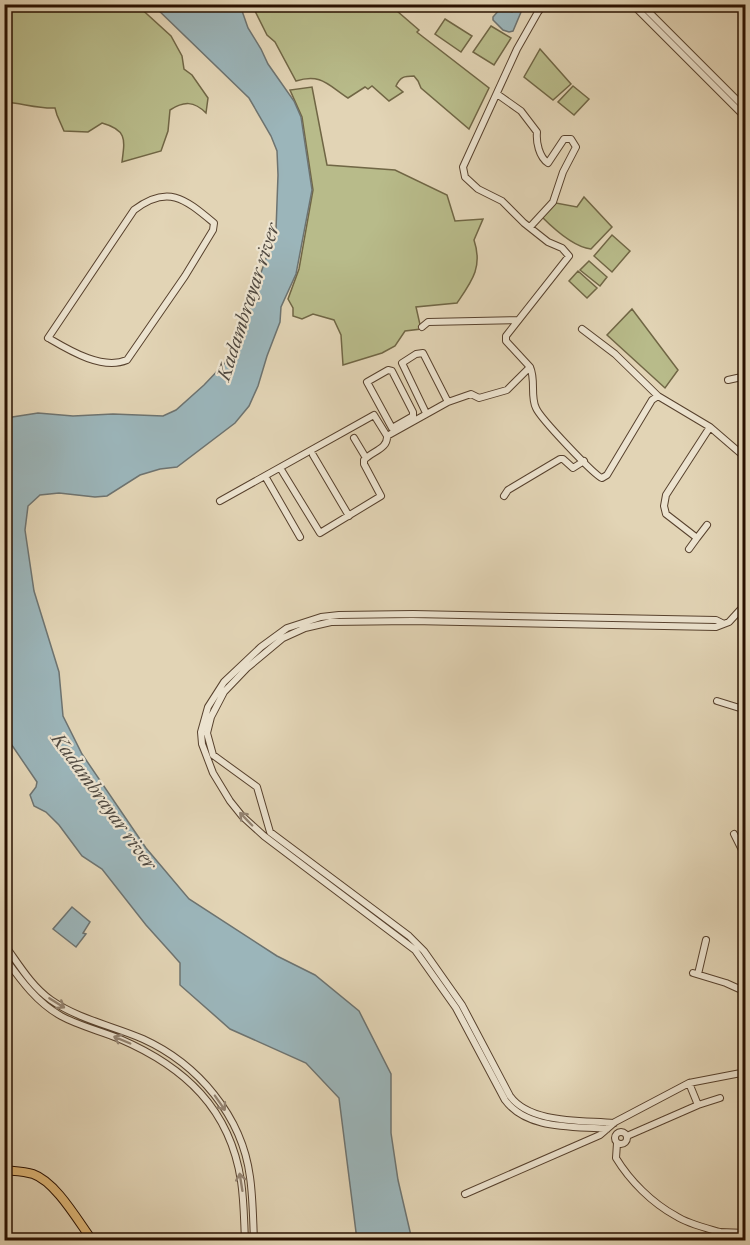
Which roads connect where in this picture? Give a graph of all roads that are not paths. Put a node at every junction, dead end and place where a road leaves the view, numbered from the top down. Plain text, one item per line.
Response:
1 (544, 4) edge
2 (632, 4) edge
3 (641, 4) edge
4 (497, 94) junction
5 (746, 109) edge
6 (746, 118) edge
7 (530, 227) junction
8 (518, 320) junction
9 (422, 327) dead end
10 (582, 329) dead end
11 (49, 339) joint
12 (530, 367) junction
13 (746, 376) edge
14 (728, 380) dead end
15 (658, 396) junction
16 (448, 402) junction
17 (426, 413) junction
18 (710, 427) junction
19 (392, 430) junction
20 (387, 436) junction
21 (354, 438) dead end
22 (313, 455) dead end
23 (366, 458) junction
24 (746, 458) edge
25 (584, 461) junction
26 (282, 471) dead end
27 (265, 476) junction
28 (504, 496) dead end
29 (220, 501) dead end
30 (349, 516) junction
31 (707, 525) dead end
32 (300, 537) dead end
33 (697, 538) junction
34 (689, 549) dead end
35 (746, 608) edge
36 (722, 623) junction
37 (717, 701) dead end
38 (746, 710) edge
39 (734, 834) dead end
40 (746, 858) edge
41 (706, 940) dead end
42 (4, 944) edge
43 (4, 957) edge
44 (746, 992) edge
45 (186, 1067) junction
46 (746, 1072) edge
47 (181, 1074) junction
48 (689, 1083) junction
49 (720, 1098) dead end
50 (698, 1106) junction
51 (615, 1123) junction
52 (607, 1129) junction
53 (617, 1134) junction
54 (627, 1136) junction
55 (617, 1143) junction
56 (4, 1170) edge
57 (465, 1194) dead end
58 (720, 1232) junction
59 (746, 1233) edge
60 (92, 1240) edge
61 (245, 1240) edge
62 (254, 1240) edge
63 (717, 1240) edge

1 - 4 street
2 - 6 street
3 - 5 street
4 - 7 street
4 - 7 street
7 - 8 street
8 - 9 street
8 - 12 street
10 - 15 street
11 - 11 street
12 - 16 street
12 - 25 street
13 - 14 street
15 - 18 street
15 - 25 street
16 - 17 street
16 - 17 street
17 - 19 street
18 - 24 street
18 - 33 street
19 - 19 street
19 - 20 street
20 - 23 street
20 - 27 street
21 - 23 street
22 - 30 street
23 - 30 street
25 - 28 street
26 - 30 street
27 - 29 street
27 - 32 street
31 - 33 street
33 - 34 street
35 - 36 street
36 - 51 street
52 -> 36 street
37 - 38 street
39 - 40 street
41 - 44 street
42 -> 45 street
47 -> 43 street
45 - 47 street
45 -> 62 street
46 - 48 street
61 -> 47 street
48 - 50 street
48 - 51 street
49 - 50 street
50 - 54 street
51 - 52 street
52 - 53 street
52 - 57 street
53 - 54 street
53 - 55 street
54 - 55 street
55 - 58 street
56 - 60 main road
58 - 59 street
58 - 63 street

